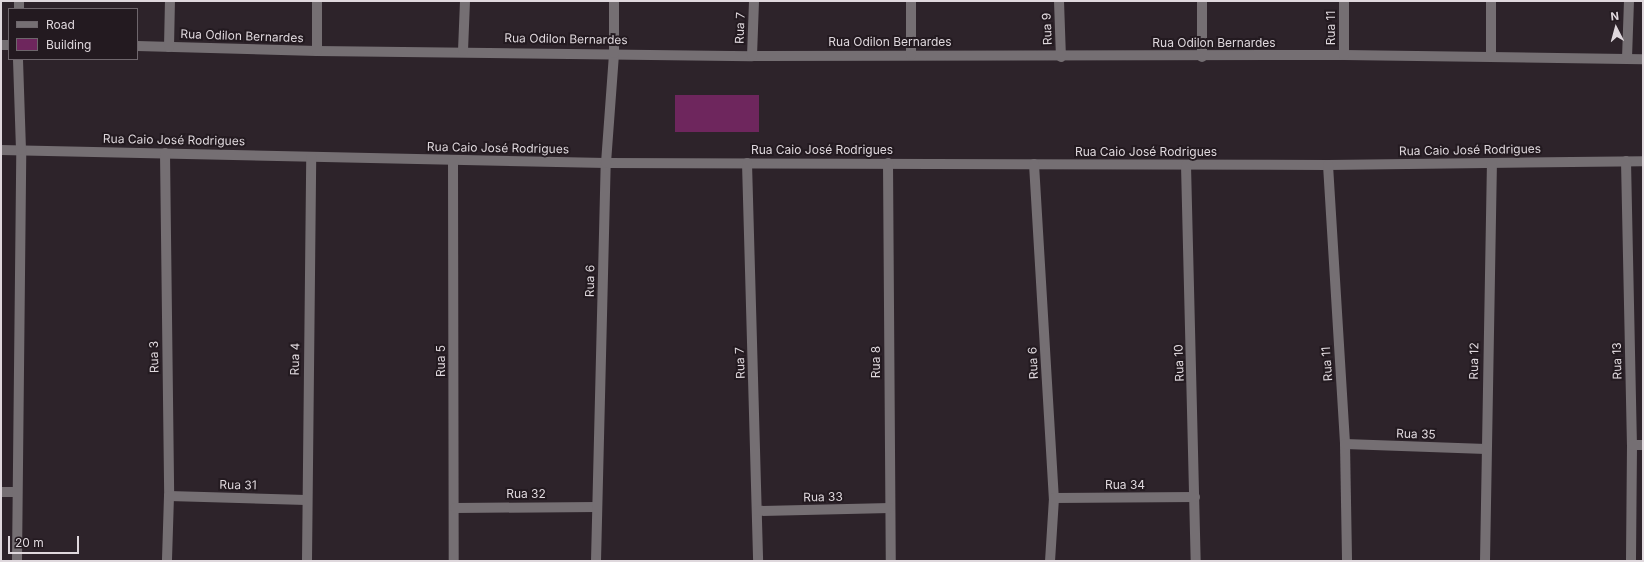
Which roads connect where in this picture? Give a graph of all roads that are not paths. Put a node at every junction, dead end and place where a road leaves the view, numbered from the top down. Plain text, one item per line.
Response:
1 (170, 1) edge
2 (317, 1) edge
3 (465, 1) edge
4 (614, 1) edge
5 (754, 1) edge
6 (911, 1) edge
7 (1059, 1) edge
8 (1202, 1) edge
9 (1344, 1) edge
10 (1491, 1) edge
11 (1629, 1) edge
12 (138, 46) edge
13 (169, 47) junction
14 (463, 51) junction
15 (317, 52) junction
16 (614, 53) junction
17 (911, 55) junction
18 (1344, 55) junction
19 (752, 56) junction
20 (1061, 56) junction
21 (1491, 56) junction
22 (1202, 57) junction
23 (1627, 58) junction
24 (1643, 59) edge
25 (18, 60) edge
26 (1, 150) edge
27 (21, 150) junction
28 (165, 153) junction
29 (311, 157) junction
30 (453, 160) junction
31 (1626, 161) junction
32 (1643, 161) edge
33 (1492, 162) junction
34 (606, 163) junction
35 (746, 163) junction
36 (888, 163) junction
37 (1034, 164) junction
38 (1186, 165) junction
39 (1328, 165) junction
40 (1345, 444) junction
41 (1632, 445) junction
42 (1643, 446) edge
43 (1486, 449) junction
44 (1, 492) edge
45 (17, 492) junction
46 (169, 496) junction
47 (1195, 497) junction
48 (1054, 498) junction
49 (306, 500) junction
50 (597, 507) junction
51 (456, 508) junction
52 (890, 508) junction
53 (758, 511) junction
54 (17, 561) edge
55 (167, 561) edge
56 (306, 561) edge
57 (454, 561) edge
58 (596, 561) edge
59 (758, 561) edge
60 (891, 561) edge
61 (1050, 561) edge
62 (1196, 561) edge
63 (1347, 561) edge
64 (1485, 561) edge
65 (1631, 561) edge

1 - 13 street
2 - 15 street
3 - 14 street
4 - 16 street, Rua 6
5 - 19 street, Rua 7
6 - 17 street
7 - 20 street, Rua 9
8 - 22 street
9 - 18 street, Rua 11
10 - 21 street
11 - 23 street
12 - 13 street, Rua Odilon Bernardes
13 - 15 street, Rua Odilon Bernardes
14 - 15 street, Rua Odilon Bernardes
14 - 16 street, Rua Odilon Bernardes
16 - 19 street, Rua Odilon Bernardes
16 - 34 street, Rua 6
17 - 19 street, Rua Odilon Bernardes
17 - 20 street, Rua Odilon Bernardes
18 - 21 street, Rua Odilon Bernardes
18 - 22 street, Rua Odilon Bernardes
20 - 22 street, Rua Odilon Bernardes
21 - 23 street, Rua Odilon Bernardes
23 - 24 street, Rua Odilon Bernardes
25 - 27 street
26 - 27 street, Rua Caio José Rodrigues
27 - 28 street, Rua Caio José Rodrigues
27 - 45 street
28 - 29 street, Rua Caio José Rodrigues
28 - 46 street, Rua 3
29 - 30 street, Rua Caio José Rodrigues
29 - 49 street, Rua 4
30 - 34 street, Rua Caio José Rodrigues
30 - 51 street, Rua 5
31 - 32 street, Rua Caio José Rodrigues
31 - 33 street, Rua Caio José Rodrigues
31 - 41 street, Rua 13
33 - 39 street, Rua Caio José Rodrigues
33 - 43 street, Rua 12
34 - 35 street, Rua Caio José Rodrigues
34 - 50 street, Rua 6
35 - 36 street, Rua Caio José Rodrigues
35 - 53 street, Rua 7
36 - 37 street, Rua Caio José Rodrigues
36 - 52 street, Rua 8
37 - 38 street, Rua Caio José Rodrigues
37 - 48 street, Rua 6
38 - 39 street, Rua Caio José Rodrigues
38 - 47 street, Rua 10
39 - 40 street, Rua 11
40 - 43 street, Rua 35
40 - 63 street, Rua 11
41 - 42 street
41 - 65 street, Rua 13
43 - 64 street, Rua 12
44 - 45 street
45 - 54 street
46 - 49 street, Rua 31
46 - 55 street, Rua 3
47 - 48 street, Rua 34
47 - 62 street, Rua 10
48 - 61 street, Rua 6
49 - 56 street, Rua 4
50 - 51 street, Rua 32
50 - 58 street, Rua 6
51 - 57 street, Rua 5
52 - 53 street, Rua 33
52 - 60 street, Rua 8
53 - 59 street, Rua 7

